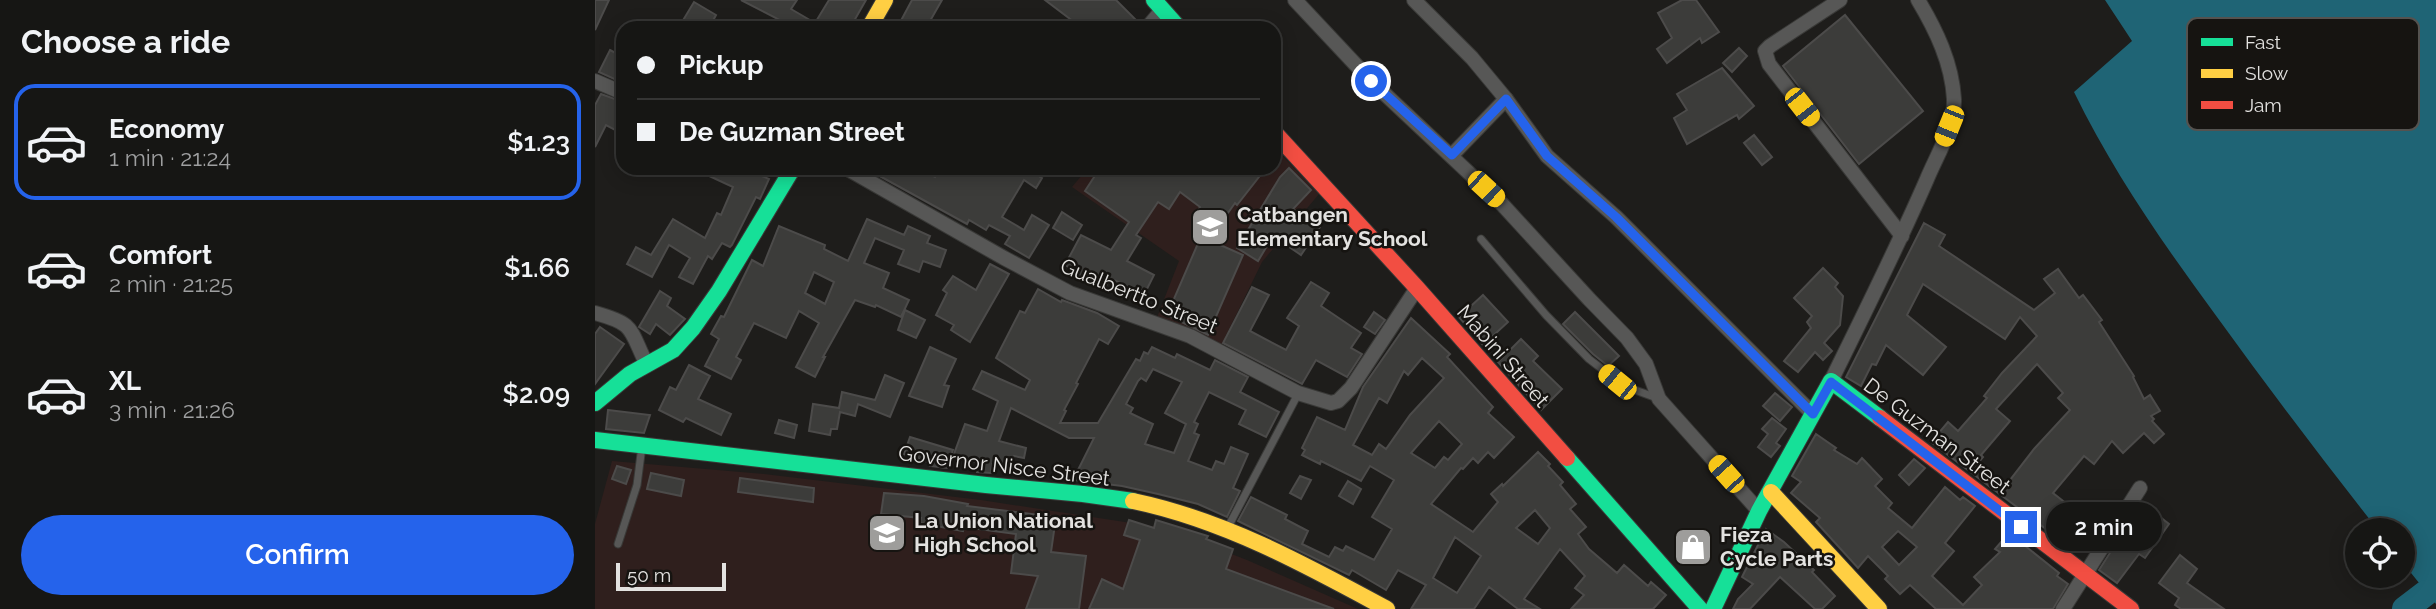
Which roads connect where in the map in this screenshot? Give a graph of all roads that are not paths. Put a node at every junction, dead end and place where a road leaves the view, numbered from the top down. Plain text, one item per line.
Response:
1 (885, 0) edge
2 (1295, 0) edge
3 (1414, 0) edge
4 (1840, 0) edge
5 (1918, 0) edge
6 (1158, 5) edge
7 (873, 21) edge
8 (1150, 21) edge
9 (1173, 21) edge
10 (595, 81) edge
11 (616, 90) edge
12 (1506, 99) junction
13 (1281, 140) edge
14 (1452, 155) junction
15 (789, 175) edge
16 (858, 175) edge
17 (1902, 236) junction
18 (1481, 239) dead end
19 (1417, 288) junction
20 (595, 313) edge
21 (646, 363) junction
22 (1831, 382) junction
23 (1298, 393) junction
24 (1659, 399) junction
25 (595, 402) edge
26 (1813, 414) junction
27 (595, 440) edge
28 (642, 445) junction
29 (2140, 488) dead end
30 (1771, 492) junction
31 (1759, 511) junction
32 (1227, 529) junction
33 (618, 544) dead end
34 (2084, 575) junction
35 (1870, 604) edge
36 (1387, 609) edge
37 (1700, 609) edge
38 (1713, 609) edge
39 (2063, 609) edge
40 (2131, 609) edge

1 - 7 street
2 - 14 street
3 - 12 street
4 - 17 street
5 - 17 street
6 - 8 street
6 - 9 street
10 - 11 street
12 - 14 street
12 - 26 street
13 - 19 street, Mabini Street
14 - 24 street
15 - 21 street
16 - 23 street, Gualbertto Street
17 - 22 street
18 - 24 lane
19 - 23 street, Gualbertto Street
19 - 37 street, Mabini Street
20 - 21 street
21 - 25 street
22 - 26 street
22 - 34 street, De Guzman Street
23 - 32 lane
24 - 31 street
26 - 30 street
27 - 28 street, Governor Nisce Street
28 - 32 street, Governor Nisce Street
28 - 33 lane
29 - 34 street
30 - 31 street
30 - 35 street
31 - 38 street
32 - 36 street, Governor Nisce Street
34 - 39 street
34 - 40 street, De Guzman Street

